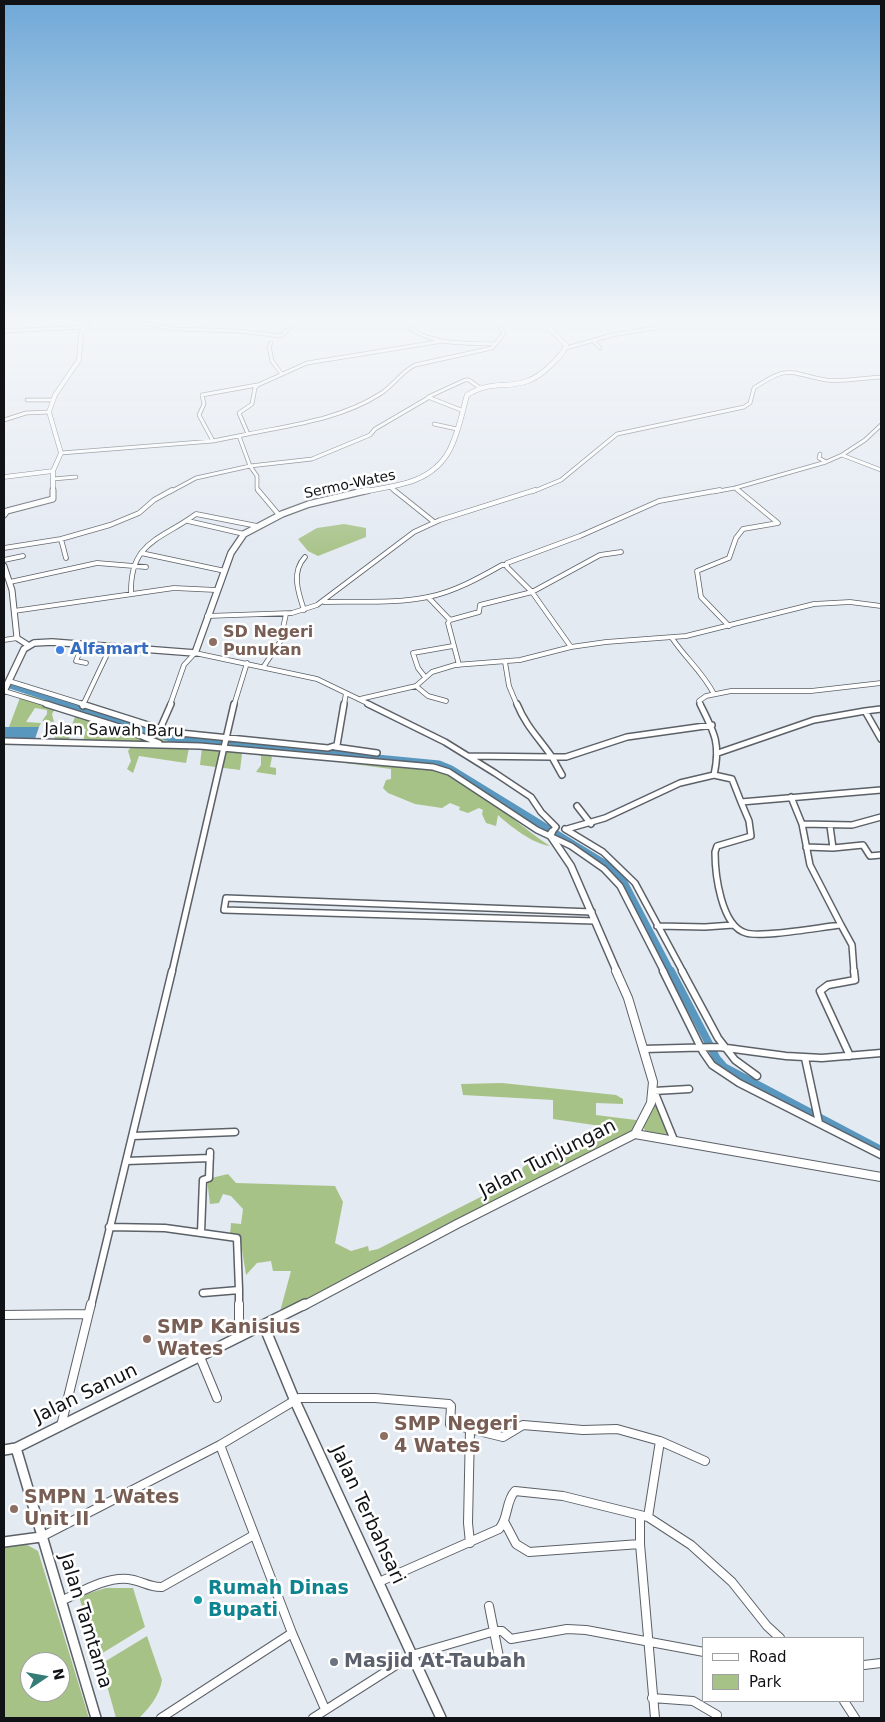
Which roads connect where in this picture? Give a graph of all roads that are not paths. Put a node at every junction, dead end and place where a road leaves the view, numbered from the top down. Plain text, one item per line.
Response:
1 (53, 400) edge
2 (203, 400) edge
3 (253, 400) edge
4 (364, 400) edge
5 (424, 400) edge
6 (434, 400) edge
7 (465, 400) edge
8 (750, 400) edge
9 (461, 410) junction
10 (49, 412) junction
11 (4, 420) edge
12 (434, 424) dead end
13 (881, 427) edge
14 (457, 429) junction
15 (248, 434) junction
16 (239, 436) junction
17 (213, 441) junction
18 (61, 453) junction
19 (820, 454) dead end
20 (842, 455) junction
21 (826, 462) junction
22 (250, 466) junction
23 (881, 470) edge
24 (53, 471) junction
25 (4, 477) edge
26 (76, 477) dead end
27 (53, 479) junction
28 (390, 487) junction
29 (735, 488) junction
30 (4, 515) edge
31 (279, 515) junction
32 (188, 521) junction
33 (434, 522) junction
34 (257, 526) junction
35 (244, 534) junction
36 (61, 539) junction
37 (4, 548) edge
38 (621, 552) dead end
39 (140, 553) junction
40 (23, 556) dead end
41 (305, 557) dead end
42 (66, 558) dead end
43 (4, 560) edge
44 (507, 565) junction
45 (4, 566) edge
46 (131, 567) junction
47 (146, 567) dead end
48 (225, 572) junction
49 (10, 582) junction
50 (4, 584) edge
51 (216, 590) junction
52 (532, 592) junction
53 (131, 593) junction
54 (428, 596) junction
55 (323, 602) junction
56 (881, 606) edge
57 (304, 610) junction
58 (14, 611) junction
59 (286, 614) junction
60 (207, 616) junction
61 (450, 620) junction
62 (729, 626) junction
63 (17, 638) junction
64 (672, 638) junction
65 (4, 640) edge
66 (83, 644) junction
67 (28, 645) junction
68 (111, 646) junction
69 (453, 646) junction
70 (571, 647) junction
71 (195, 653) junction
72 (505, 662) junction
73 (86, 663) dead end
74 (247, 663) junction
75 (459, 665) junction
76 (264, 666) junction
77 (426, 677) junction
78 (881, 683) edge
79 (7, 685) edge
80 (416, 686) junction
81 (346, 693) junction
82 (714, 694) junction
83 (360, 699) junction
84 (446, 701) dead end
85 (69, 706) junction
86 (83, 706) junction
87 (881, 710) edge
88 (865, 711) junction
89 (126, 720) junction
90 (712, 725) junction
91 (120, 726) junction
92 (160, 729) junction
93 (881, 739) edge
94 (4, 741) edge
95 (224, 742) junction
96 (162, 744) junction
97 (336, 747) junction
98 (377, 753) dead end
99 (718, 753) junction
100 (468, 756) junction
101 (552, 757) junction
102 (562, 775) dead end
103 (714, 775) junction
104 (881, 790) edge
105 (791, 797) junction
106 (741, 802) junction
107 (577, 806) dead end
108 (881, 817) edge
109 (591, 824) junction
110 (802, 824) junction
111 (830, 826) junction
112 (565, 829) junction
113 (554, 830) junction
114 (806, 847) junction
115 (833, 848) junction
116 (881, 855) edge
117 (328, 902) junction
118 (592, 912) junction
119 (327, 914) junction
120 (595, 921) junction
121 (733, 925) junction
122 (841, 925) junction
123 (657, 926) junction
124 (701, 1046) junction
125 (721, 1047) junction
126 (643, 1049) junction
127 (881, 1053) edge
128 (850, 1056) junction
129 (805, 1058) junction
130 (757, 1076) dead end
131 (689, 1089) dead end
132 (654, 1090) junction
133 (819, 1121) junction
134 (235, 1132) dead end
135 (635, 1134) junction
136 (133, 1136) junction
137 (674, 1140) junction
138 (881, 1155) edge
139 (126, 1161) junction
140 (881, 1177) edge
141 (109, 1227) junction
142 (201, 1233) junction
143 (239, 1290) junction
144 (203, 1292) dead end
145 (88, 1314) junction
146 (4, 1315) edge
147 (264, 1326) junction
148 (239, 1338) junction
149 (200, 1357) junction
150 (217, 1398) dead end
151 (295, 1401) junction
152 (60, 1426) junction
153 (470, 1429) junction
154 (660, 1440) junction
155 (220, 1445) junction
156 (16, 1448) junction
157 (4, 1450) edge
158 (705, 1461) dead end
159 (644, 1516) junction
160 (505, 1522) junction
161 (254, 1534) junction
162 (40, 1537) junction
163 (4, 1542) edge
164 (470, 1542) junction
165 (640, 1544) junction
166 (379, 1582) junction
167 (60, 1601) junction
168 (489, 1606) dead end
169 (494, 1631) junction
170 (292, 1632) junction
171 (779, 1637) edge
172 (647, 1643) junction
173 (702, 1652) edge
174 (412, 1654) junction
175 (500, 1662) dead end
176 (881, 1663) edge
177 (865, 1664) edge
178 (652, 1698) junction
179 (845, 1702) edge
180 (325, 1710) junction
181 (717, 1715) dead end
182 (96, 1718) edge
183 (161, 1718) edge
184 (313, 1718) edge
185 (441, 1718) edge
186 (655, 1718) edge
187 (855, 1718) edge

1 - 10 street
2 - 17 street
3 - 15 street
4 - 15 street
5 - 22 street
6 - 9 street
7 - 9 main road, Sermo-Wates
8 - 33 street
9 - 14 main road, Sermo-Wates
10 - 11 street
10 - 18 street
12 - 14 street
13 - 20 street
14 - 28 main road, Sermo-Wates
15 - 16 street
16 - 17 street
16 - 22 street
17 - 18 street
18 - 24 street
19 - 21 street
20 - 21 street
20 - 23 street
21 - 29 street
22 - 31 street
22 - 36 street
24 - 25 street
24 - 27 street
26 - 27 street
27 - 30 street
28 - 31 main road, Sermo-Wates
28 - 33 street
29 - 44 street
29 - 62 street
31 - 34 main road, Sermo-Wates
32 - 34 street
32 - 35 street
32 - 39 street
33 - 55 street
34 - 35 main road, Sermo-Wates
35 - 48 main road, Sermo-Wates
36 - 37 street
36 - 42 street
38 - 52 street
39 - 46 street
39 - 48 street
40 - 43 street
41 - 57 street
44 - 52 street
44 - 54 street
45 - 49 street
46 - 47 street
46 - 49 street
46 - 53 street
48 - 51 main road, Sermo-Wates
49 - 50 street
49 - 58 street
51 - 53 street
51 - 60 main road, Sermo-Wates
52 - 61 street
52 - 70 street
53 - 58 street
54 - 55 street
54 - 61 street
55 - 57 street
56 - 62 street
57 - 59 street
58 - 63 street
59 - 60 street
59 - 76 street
60 - 71 main road, Sermo-Wates
61 - 69 street
62 - 64 street
63 - 65 street
63 - 67 street
64 - 70 street
64 - 82 street
66 - 67 main road
66 - 68 main road
66 - 73 street
67 - 79 main road
68 - 71 main road
68 - 86 street
69 - 75 street
69 - 77 street
70 - 72 street
71 - 74 street
71 - 92 street
72 - 75 street
72 - 101 street
74 - 76 street
74 - 95 street
75 - 77 street
76 - 81 street
77 - 80 street
78 - 82 street
79 - 85 street
79 - 85 street
80 - 83 street
80 - 84 street
81 - 83 street
81 - 97 street
82 - 90 street
83 - 100 street
85 - 86 street
85 - 91 street
86 - 89 street
87 - 88 street
88 - 93 street
88 - 99 street
89 - 91 street
89 - 92 street
90 - 99 street
90 - 101 street
91 - 96 street
92 - 95 street
94 - 96 street, Jalan Sawah Baru
95 - 96 street, Jalan Sawah Baru
95 - 97 street
95 - 113 street
95 - 136 street
97 - 98 street
99 - 103 street
100 - 101 street
100 - 113 street
101 - 102 street
103 - 106 street
103 - 109 street
104 - 105 street
105 - 106 street
105 - 110 street
106 - 121 street
107 - 109 street
108 - 111 street
109 - 112 street
110 - 111 street
110 - 114 street
111 - 115 street
112 - 113 street
112 - 123 street
113 - 118 street
113 - 124 street
114 - 115 street
114 - 122 street
115 - 116 street
117 - 118 street
117 - 119 street
117 - 119 street
118 - 120 street
119 - 120 street
120 - 126 street
121 - 122 street
121 - 123 street
122 - 128 street
123 - 125 street
124 - 125 street
124 - 126 street
124 - 133 street
125 - 129 street
125 - 130 street
126 - 132 street
127 - 128 street
128 - 129 street
129 - 133 street
131 - 132 street
132 - 135 street, Jalan Tunjungan
132 - 137 street
133 - 138 street
134 - 136 street
135 - 137 street
135 - 147 street, Jalan Tunjungan
136 - 139 street
137 - 140 street
139 - 141 street
139 - 142 street
141 - 142 street
141 - 145 street
142 - 143 street
143 - 144 street
143 - 148 street
145 - 146 street
145 - 152 street
147 - 148 street, Jalan Sanun
147 - 151 street, Jalan Terbahsari
148 - 149 street, Jalan Sanun
149 - 150 street
149 - 152 street, Jalan Sanun
151 - 153 street
151 - 155 street
151 - 166 street, Jalan Terbahsari
152 - 156 street, Jalan Sanun
153 - 154 street
153 - 164 street
154 - 158 street
154 - 159 street
155 - 161 street
155 - 162 street
156 - 157 street, Jalan Sanun
156 - 162 street, Jalan Tamtama
159 - 160 street
159 - 165 street
159 - 171 street
160 - 164 street
160 - 165 street
161 - 167 street
161 - 170 street
162 - 163 street
162 - 167 street, Jalan Tamtama
164 - 166 street
165 - 172 street
166 - 174 street, Jalan Terbahsari
167 - 182 street, Jalan Tamtama
168 - 169 street
169 - 172 street
169 - 174 street
169 - 175 street
170 - 180 street
170 - 183 street
172 - 173 street
172 - 178 street
174 - 180 street
174 - 185 street, Jalan Terbahsari
176 - 177 street
178 - 181 street
178 - 186 street
179 - 187 street
180 - 184 street

